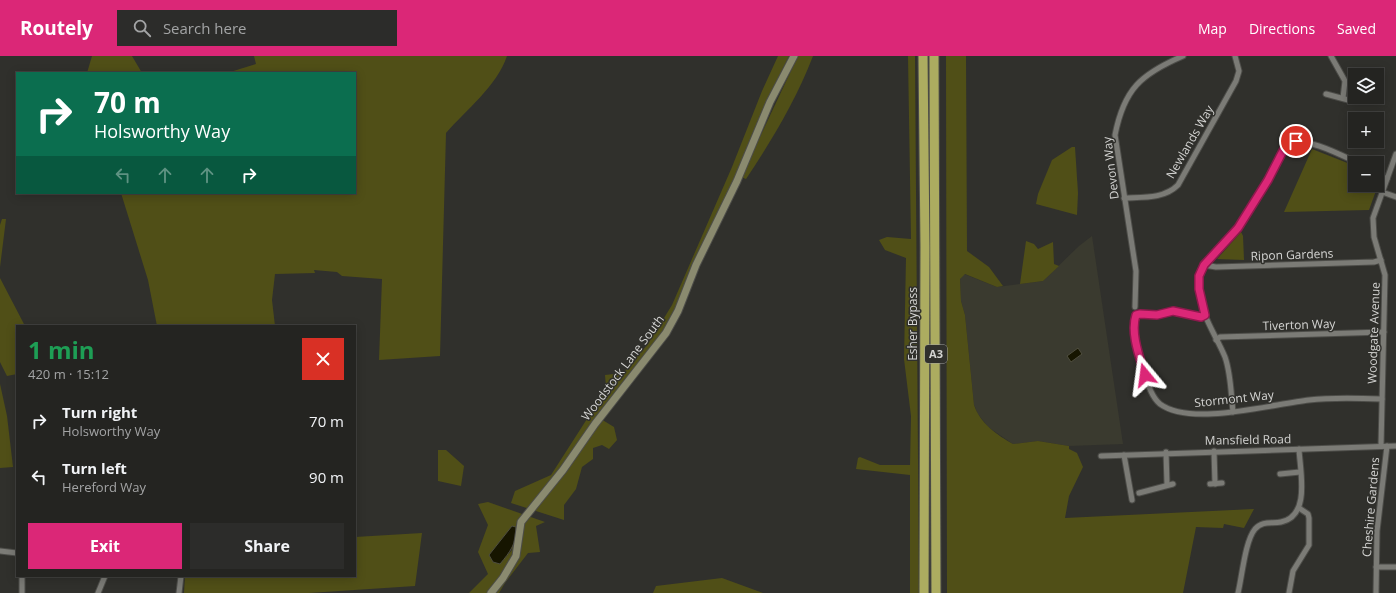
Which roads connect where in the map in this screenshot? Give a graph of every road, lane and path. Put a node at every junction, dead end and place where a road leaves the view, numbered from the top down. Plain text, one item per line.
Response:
1 (794, 56) edge
2 (923, 56) edge
3 (934, 56) edge
4 (1167, 56) edge
5 (1183, 56) edge
6 (1235, 56) edge
7 (1331, 56) edge
8 (1169, 62) junction
9 (1326, 94) dead end
10 (1344, 98) junction
11 (1348, 100) edge
12 (1396, 154) edge
13 (1348, 159) edge
14 (1384, 178) edge
15 (1387, 179) junction
16 (1384, 187) edge
17 (1382, 192) joint
18 (1396, 197) edge
19 (1124, 198) junction
20 (1381, 260) junction
21 (1204, 265) junction
22 (1135, 307) dead end
23 (1205, 315) junction
24 (1384, 332) junction
25 (1216, 340) junction
26 (1382, 399) junction
27 (1233, 412) junction
28 (1384, 446) junction
29 (1396, 446) edge
30 (1299, 449) junction
31 (1214, 451) junction
32 (1166, 452) junction
33 (1124, 454) junction
34 (1101, 456) dead end
35 (1300, 472) junction
36 (1280, 474) dead end
37 (1222, 483) dead end
38 (1167, 484) junction
39 (1173, 484) dead end
40 (1130, 490) junction
41 (1124, 491) dead end
42 (1139, 493) dead end
43 (1132, 500) dead end
44 (1299, 508) junction
45 (0, 551) edge
46 (16, 553) edge
47 (1376, 567) junction
48 (1396, 567) edge
49 (22, 577) edge
50 (105, 577) edge
51 (181, 577) edge
52 (22, 593) edge
53 (98, 593) edge
54 (179, 593) edge
55 (491, 593) edge
56 (924, 593) edge
57 (936, 593) edge
58 (1238, 593) edge
59 (1289, 593) edge
60 (1376, 593) edge

1 - 55 street, Woodstock Lane South
2 - 56 highway, Esher Bypass / A3
3 - 57 highway, Esher Bypass / A3
4 - 8 street
5 - 8 street, Devon Way
6 - 19 street, Newlands Way
7 - 10 street
8 - 19 street, Devon Way
9 - 10 street
10 - 11 street
12 - 15 street, Woodgate Avenue
13 - 21 street
14 - 15 street
15 - 16 street, Woodgate Avenue
17 - 18 street
17 - 20 street, Woodgate Avenue
19 - 22 street, Devon Way
20 - 21 street, Ripon Gardens
20 - 24 street, Woodgate Avenue
21 - 23 street
23 - 25 street
23 - 27 street, Stormont Way
24 - 25 street, Tiverton Way
24 - 26 street, Woodgate Avenue
25 - 27 street
26 - 27 street, Stormont Way
26 - 28 street, Woodgate Avenue
28 - 29 street, Mansfield Road
28 - 30 street, Mansfield Road
28 - 47 street, Cheshire Gardens
30 - 31 street, Mansfield Road
30 - 35 street
31 - 32 street, Mansfield Road
31 - 37 street
32 - 33 street, Mansfield Road
32 - 38 street
33 - 34 street, Mansfield Road
33 - 40 street
35 - 36 street
35 - 44 street
38 - 39 street
38 - 42 street
40 - 41 street
40 - 43 street
44 - 58 street
44 - 59 street
45 - 46 street
47 - 48 street
47 - 60 street, Cheshire Gardens
49 - 52 street
50 - 53 street
51 - 54 street

